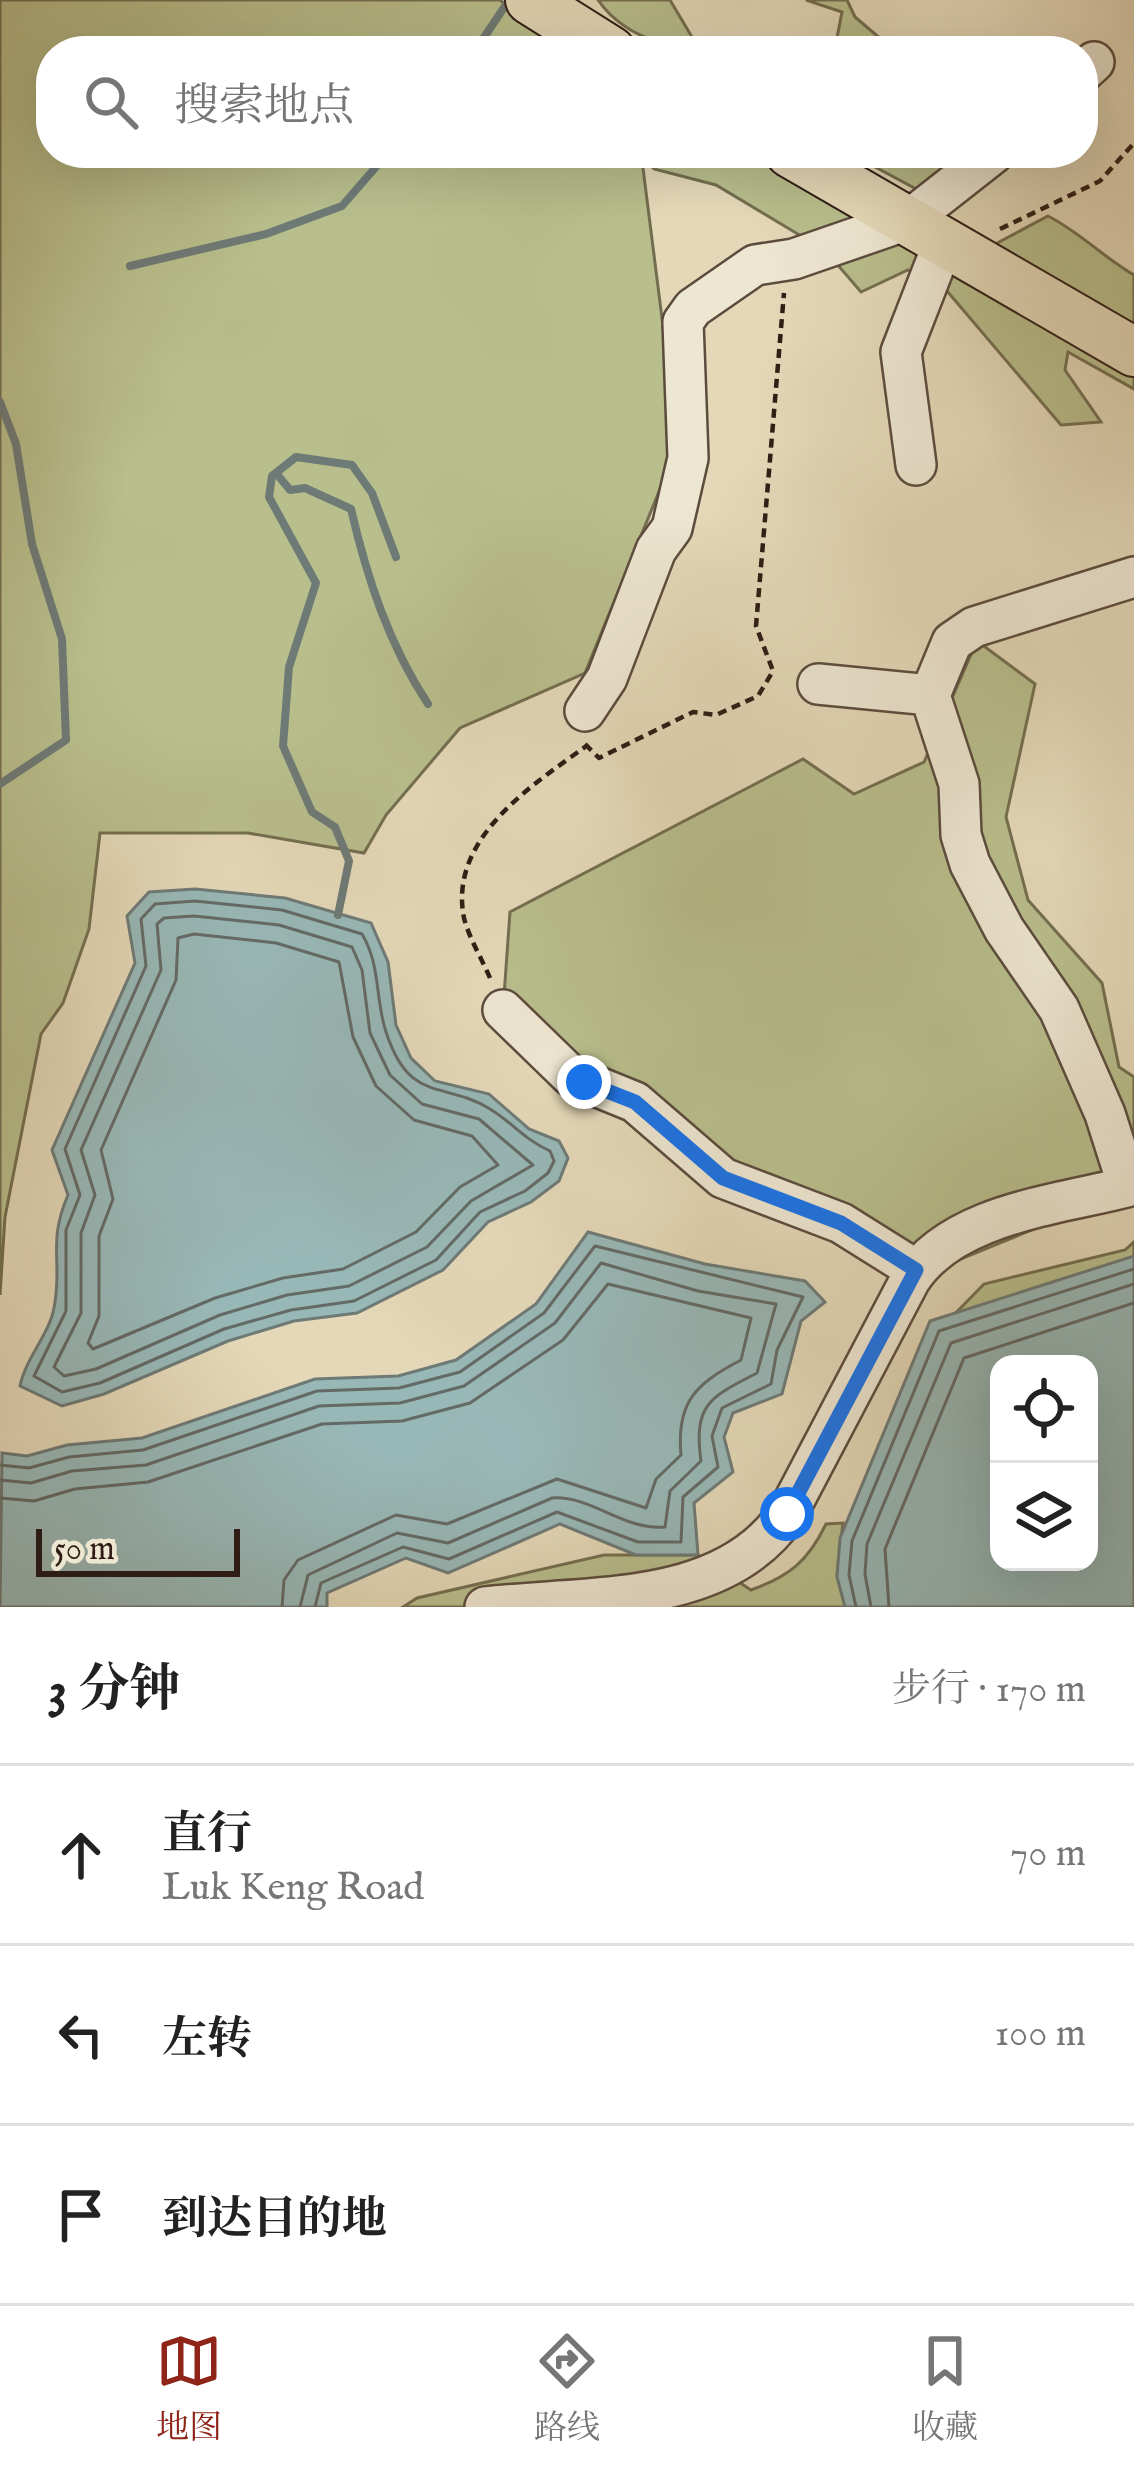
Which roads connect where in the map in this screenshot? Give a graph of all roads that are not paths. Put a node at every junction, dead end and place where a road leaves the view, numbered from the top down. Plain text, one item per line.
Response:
1 (530, 0) edge
2 (587, 36) edge
3 (817, 168) edge
4 (984, 168) edge
5 (938, 236) junction
6 (1134, 352) edge
7 (916, 465) dead end
8 (1134, 578) edge
9 (818, 684) dead end
10 (930, 695) junction
11 (585, 729) road end
12 (503, 1010) road end
13 (1131, 1185) edge
14 (916, 1270) junction
15 (485, 1607) edge

1 - 2 main road
3 - 5 main road
4 - 5 street
5 - 6 main road
5 - 7 street
5 - 11 street
8 - 10 street
9 - 10 street
10 - 13 street
12 - 14 street
13 - 14 street
14 - 15 street

